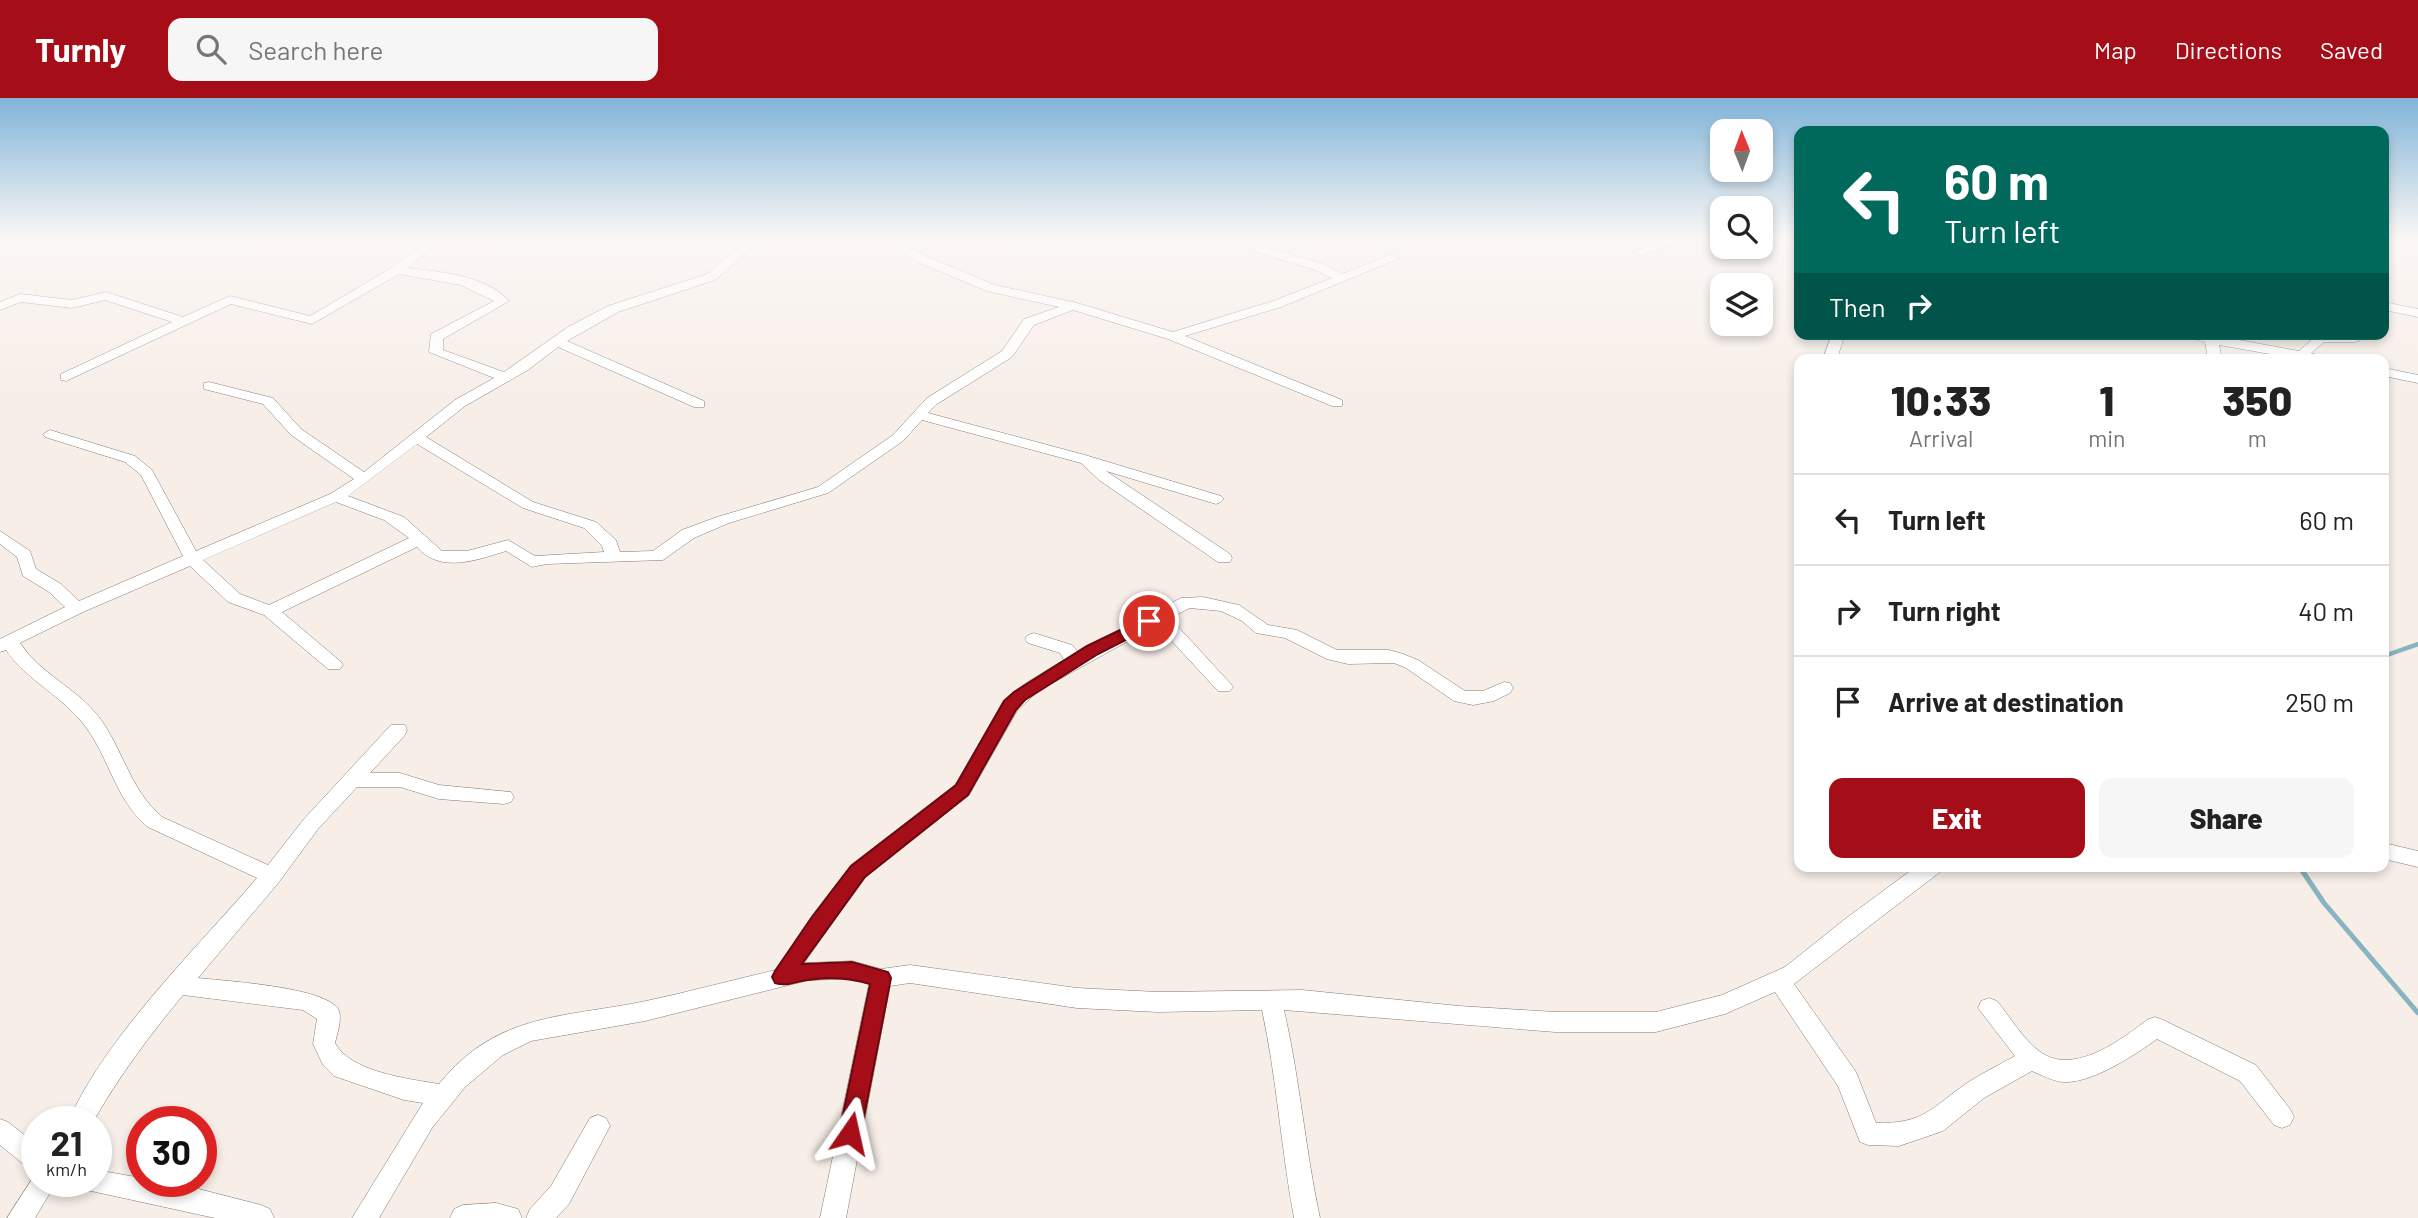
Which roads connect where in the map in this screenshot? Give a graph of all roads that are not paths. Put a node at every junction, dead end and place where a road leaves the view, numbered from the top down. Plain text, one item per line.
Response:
1 (359, 292) edge
2 (492, 292) edge
3 (664, 292) edge
4 (1010, 292) edge
5 (1308, 292) edge
6 (0, 306) edge
7 (1073, 306) junction
8 (2389, 307) edge
9 (2418, 313) edge
10 (181, 321) junction
11 (1173, 335) junction
12 (2217, 340) edge
13 (558, 342) junction
14 (2297, 354) edge
15 (2389, 373) edge
16 (66, 377) dead end
17 (505, 377) junction
18 (2418, 379) edge
19 (209, 386) dead end
20 (1337, 403) dead end
21 (699, 404) dead end
22 (918, 415) junction
23 (50, 434) dead end
24 (417, 438) junction
25 (1080, 458) junction
26 (364, 478) junction
27 (335, 496) junction
28 (1216, 499) dead end
29 (0, 536) edge
30 (418, 540) junction
31 (613, 558) junction
32 (1224, 558) dead end
33 (192, 559) junction
34 (77, 608) junction
35 (270, 611) junction
36 (1158, 615) junction
37 (1034, 639) dead end
38 (5, 644) edge
39 (1079, 659) junction
40 (334, 665) dead end
41 (1224, 687) dead end
42 (1504, 688) dead end
43 (398, 730) dead end
44 (351, 780) junction
45 (504, 797) dead end
46 (2389, 852) edge
47 (2418, 859) edge
48 (1925, 872) edge
49 (272, 876) junction
50 (782, 977) junction
51 (881, 978) junction
52 (1779, 980) junction
53 (178, 985) junction
54 (1270, 1000) junction
55 (1989, 1008) dead end
56 (2031, 1059) junction
57 (445, 1096) junction
58 (89, 1106) edge
59 (2282, 1117) dead end
60 (598, 1126) dead end
61 (1, 1132) edge
62 (21, 1148) edge
63 (112, 1185) edge
64 (34, 1197) edge
65 (20, 1218) edge
66 (261, 1218) edge
67 (365, 1218) edge
68 (463, 1218) edge
69 (509, 1218) edge
70 (539, 1218) edge
71 (833, 1218) edge
72 (1307, 1218) edge

1 - 10 street
2 - 17 street
3 - 13 street
4 - 7 street
5 - 11 street
6 - 10 street
7 - 11 street
7 - 22 street
8 - 9 street
10 - 16 street
11 - 20 street
12 - 14 street
13 - 17 street
13 - 21 street
15 - 18 street
17 - 24 street
19 - 26 street
22 - 25 street
22 - 31 street
23 - 33 street
24 - 26 street
24 - 31 street
25 - 28 street
25 - 32 street
26 - 27 street
27 - 30 street
27 - 33 street
29 - 34 street
30 - 31 street
30 - 35 street
33 - 34 street
33 - 35 street
34 - 38 street
35 - 40 street
36 - 39 street
36 - 41 street
36 - 42 street
37 - 39 street
38 - 49 street
39 - 50 street
43 - 44 street
44 - 45 street
44 - 49 street
46 - 47 street
48 - 52 street
49 - 53 street
50 - 51 street
50 - 57 street
51 - 54 street
51 - 71 street
52 - 54 street
52 - 56 street
53 - 57 street
53 - 58 street
54 - 72 street
55 - 56 street
56 - 59 street
57 - 67 street
60 - 70 street
61 - 62 street
63 - 66 street
64 - 65 street
68 - 69 street

